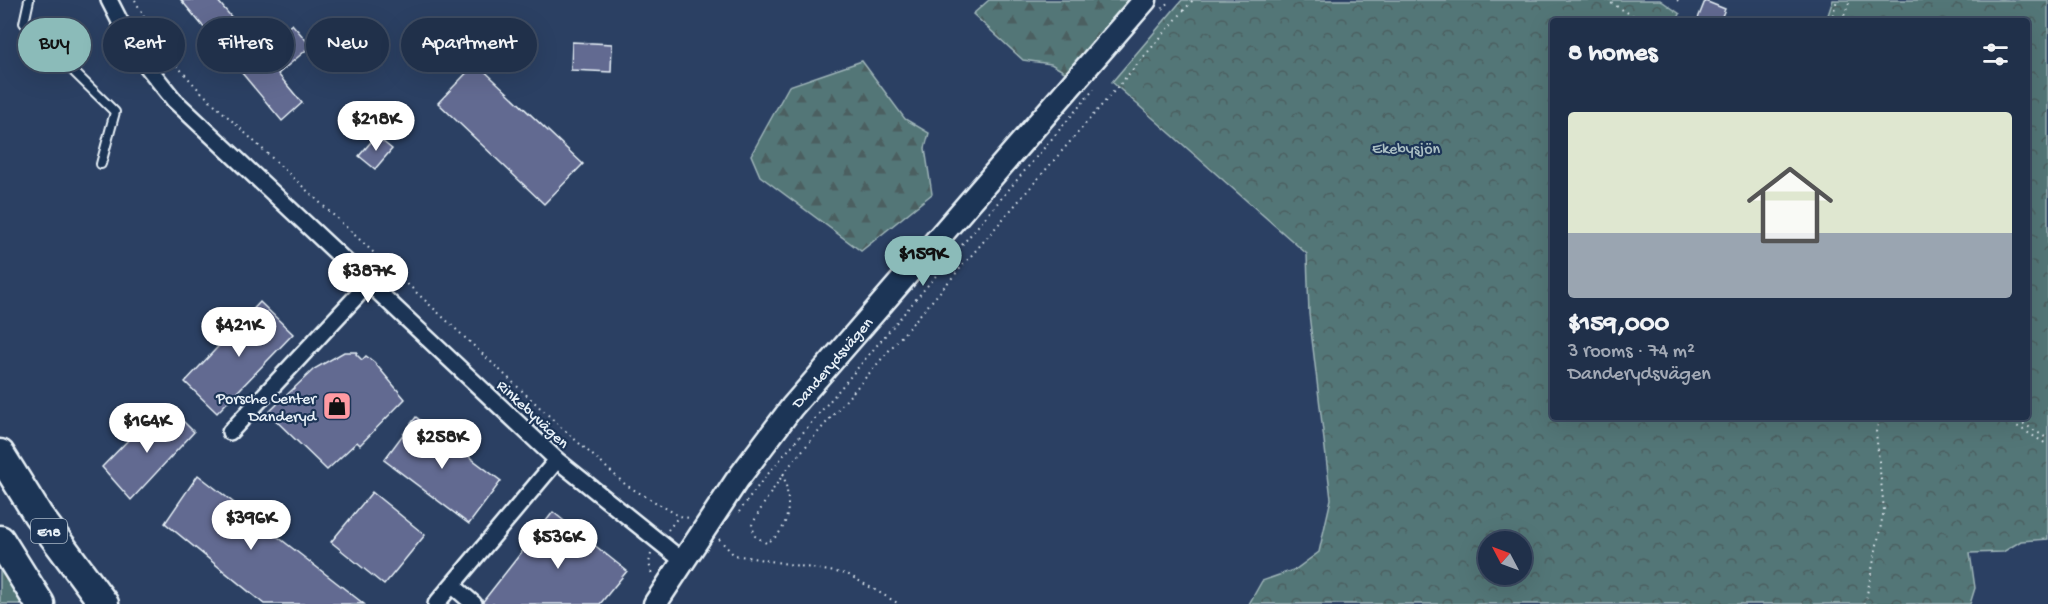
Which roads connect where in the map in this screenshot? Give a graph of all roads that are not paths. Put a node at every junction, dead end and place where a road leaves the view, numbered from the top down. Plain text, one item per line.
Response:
1 (29, 0) edge
2 (109, 0) edge
3 (1154, 4) edge
4 (100, 164) dead end
5 (369, 283) junction
6 (230, 432) dead end
7 (0, 454) edge
8 (557, 460) junction
9 (0, 477) edge
10 (0, 540) edge
11 (683, 561) junction
12 (452, 585) junction
13 (40, 604) edge
14 (80, 604) edge
15 (104, 604) edge
16 (436, 604) edge
17 (474, 604) edge
18 (655, 604) edge

1 - 4 lane
2 - 5 street, Rinkebyvägen
3 - 11 street, Danderydsvägen
5 - 6 street
5 - 8 street, Rinkebyvägen
7 - 15 highway, E18
8 - 11 street, Rinkebyvägen
8 - 12 street
9 - 14 highway
10 - 13 highway
11 - 18 street, Danderydsvägen
12 - 16 street
12 - 17 street

